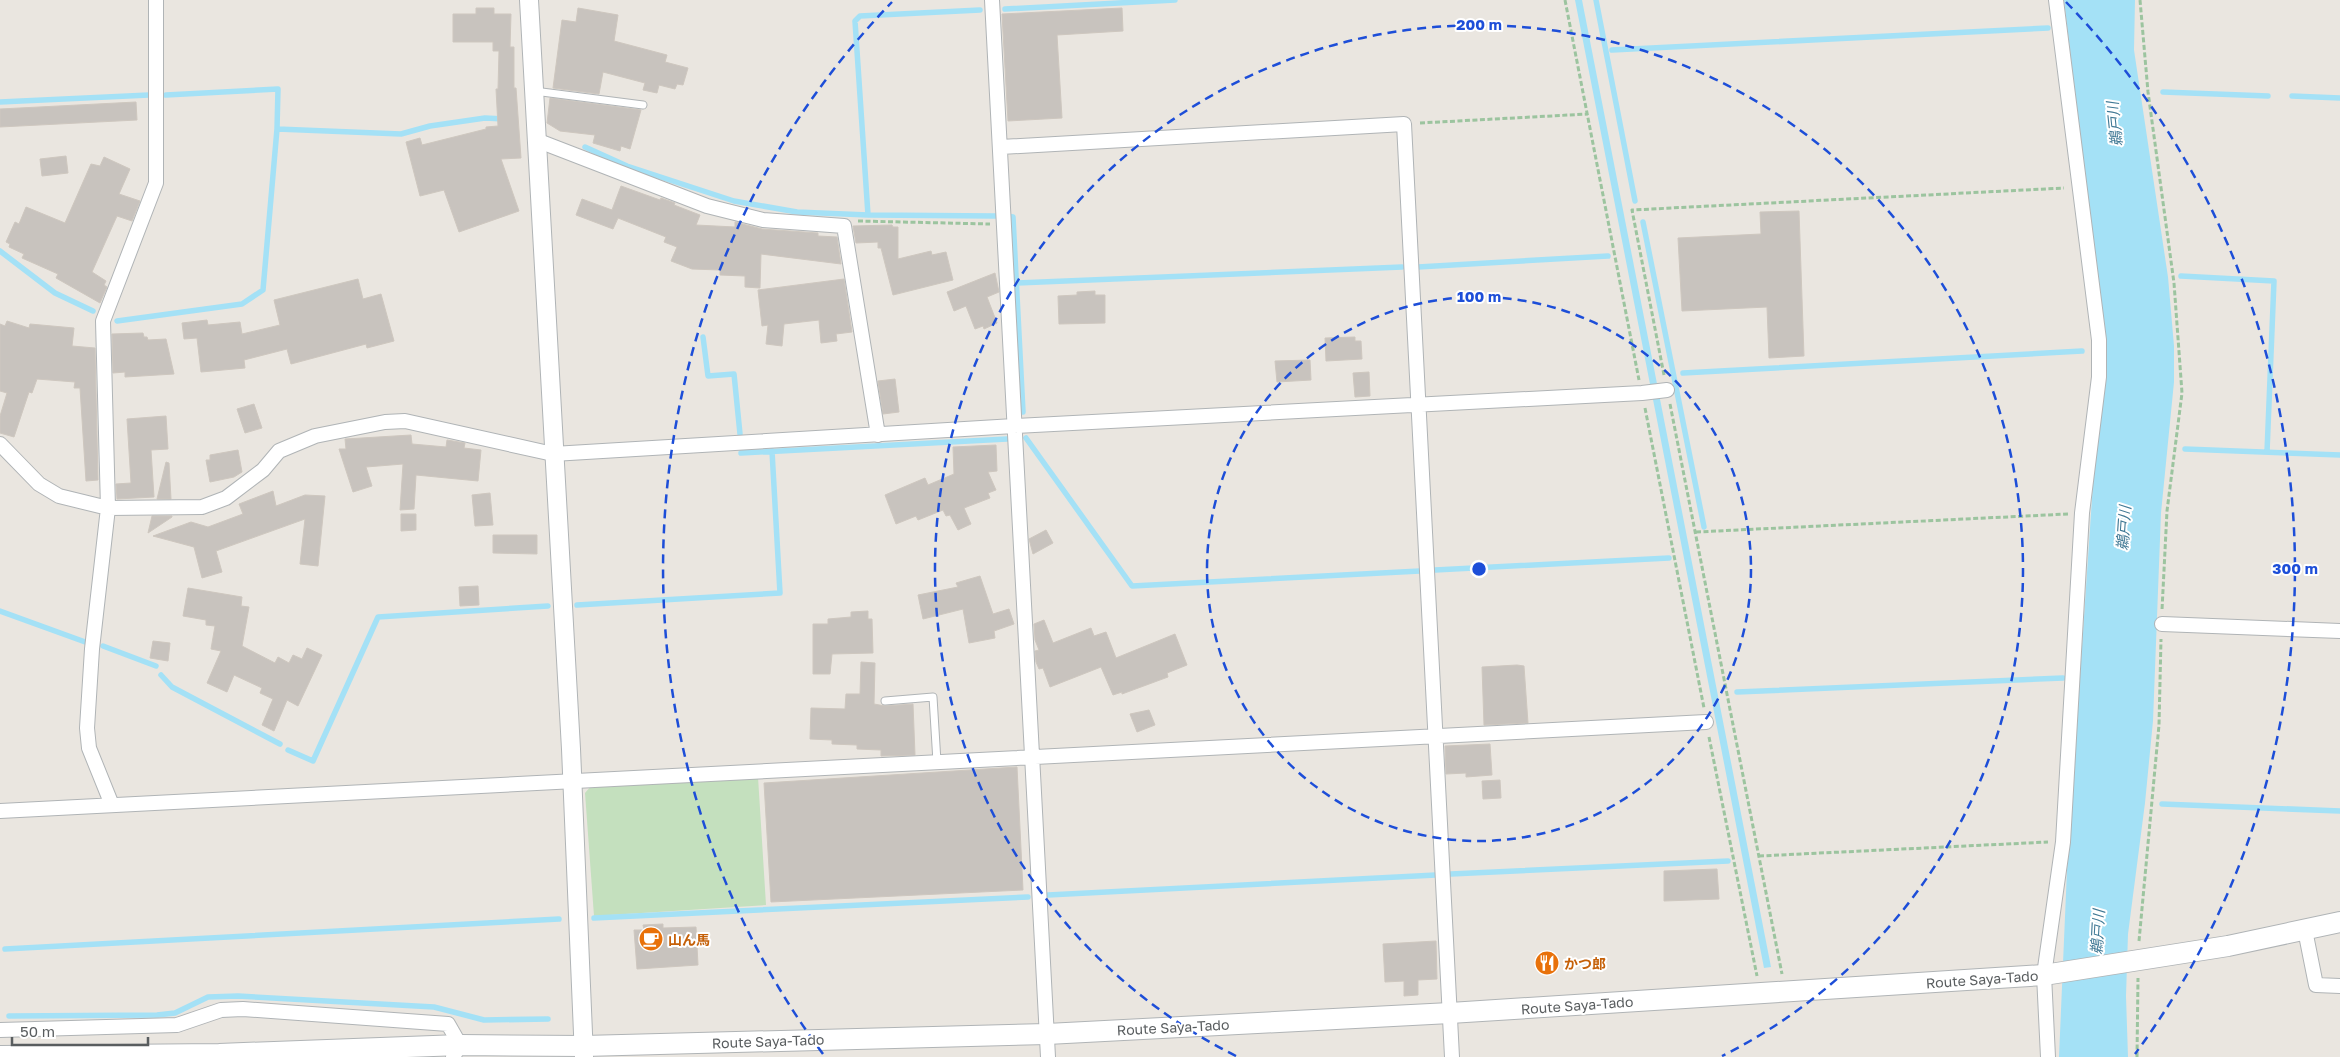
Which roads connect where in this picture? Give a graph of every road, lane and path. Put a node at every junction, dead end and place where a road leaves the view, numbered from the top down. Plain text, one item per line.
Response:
1 (156, 0) edge
2 (529, 0) edge
3 (992, 0) edge
4 (1565, 0) edge
5 (2056, 0) edge
6 (2140, 0) edge
7 (534, 90) junction
8 (643, 105) dead end
9 (1588, 114) junction
10 (1404, 124) junction
11 (536, 140) junction
12 (1001, 147) junction
13 (2080, 187) junction
14 (1004, 225) junction
15 (844, 226) junction
16 (1667, 390) junction
17 (1642, 393) junction
18 (1419, 405) junction
19 (1014, 426) junction
20 (878, 435) junction
21 (0, 444) edge
22 (553, 454) junction
23 (108, 508) junction
24 (2082, 514) junction
25 (1696, 532) junction
26 (2162, 624) junction
27 (2340, 631) edge
28 (884, 701) dead end
29 (1706, 722) junction
30 (1435, 737) junction
31 (1032, 757) junction
32 (937, 762) junction
33 (571, 781) junction
34 (112, 805) junction
35 (0, 811) edge
36 (2064, 842) junction
37 (1759, 856) junction
38 (2340, 922) edge
39 (2305, 930) junction
40 (2138, 962) junction
41 (2049, 975) junction
42 (2340, 986) edge
43 (1785, 992) junction
44 (1760, 993) junction
45 (1450, 1013) junction
46 (0, 1030) edge
47 (1047, 1034) junction
48 (456, 1051) edge
49 (584, 1051) edge
50 (0, 1056) edge
51 (1048, 1057) edge
52 (1452, 1057) edge
53 (2048, 1057) edge
54 (2138, 1057) edge

1 - 23 street
2 - 7 street
3 - 12 street
4 - 9 path
5 - 13 street
6 - 26 path
7 - 8 lane
7 - 11 street
9 - 10 path
9 - 17 path
10 - 12 street
10 - 18 street
11 - 15 street
11 - 22 street
12 - 14 street
13 - 16 path
13 - 24 street
14 - 15 path
14 - 19 street
15 - 20 street
16 - 17 street
16 - 25 path
17 - 18 street
17 - 29 path
18 - 19 street
18 - 30 street
19 - 20 street
19 - 31 street
20 - 22 street
21 - 23 street
22 - 23 street
22 - 33 street
23 - 34 street
24 - 25 path
24 - 36 street
25 - 37 path
26 - 27 street
26 - 40 path
28 - 32 lane
29 - 30 street
29 - 44 path
30 - 31 street
30 - 45 street
31 - 32 street
31 - 47 street
32 - 33 street
33 - 34 street
33 - 49 street
34 - 35 street
36 - 37 path
36 - 41 street
37 - 43 path
38 - 39 main road, Route Saya-Tado
39 - 40 main road, Route Saya-Tado
39 - 42 street
40 - 41 main road, Route Saya-Tado
40 - 54 path
41 - 43 main road, Route Saya-Tado
41 - 53 street
43 - 44 main road, Route Saya-Tado
44 - 45 main road, Route Saya-Tado
45 - 47 main road, Route Saya-Tado
45 - 52 street
46 - 48 street
47 - 49 main road, Route Saya-Tado
47 - 51 street
48 - 49 main road, Route Saya-Tado
48 - 50 main road, Route Saya-Tado

